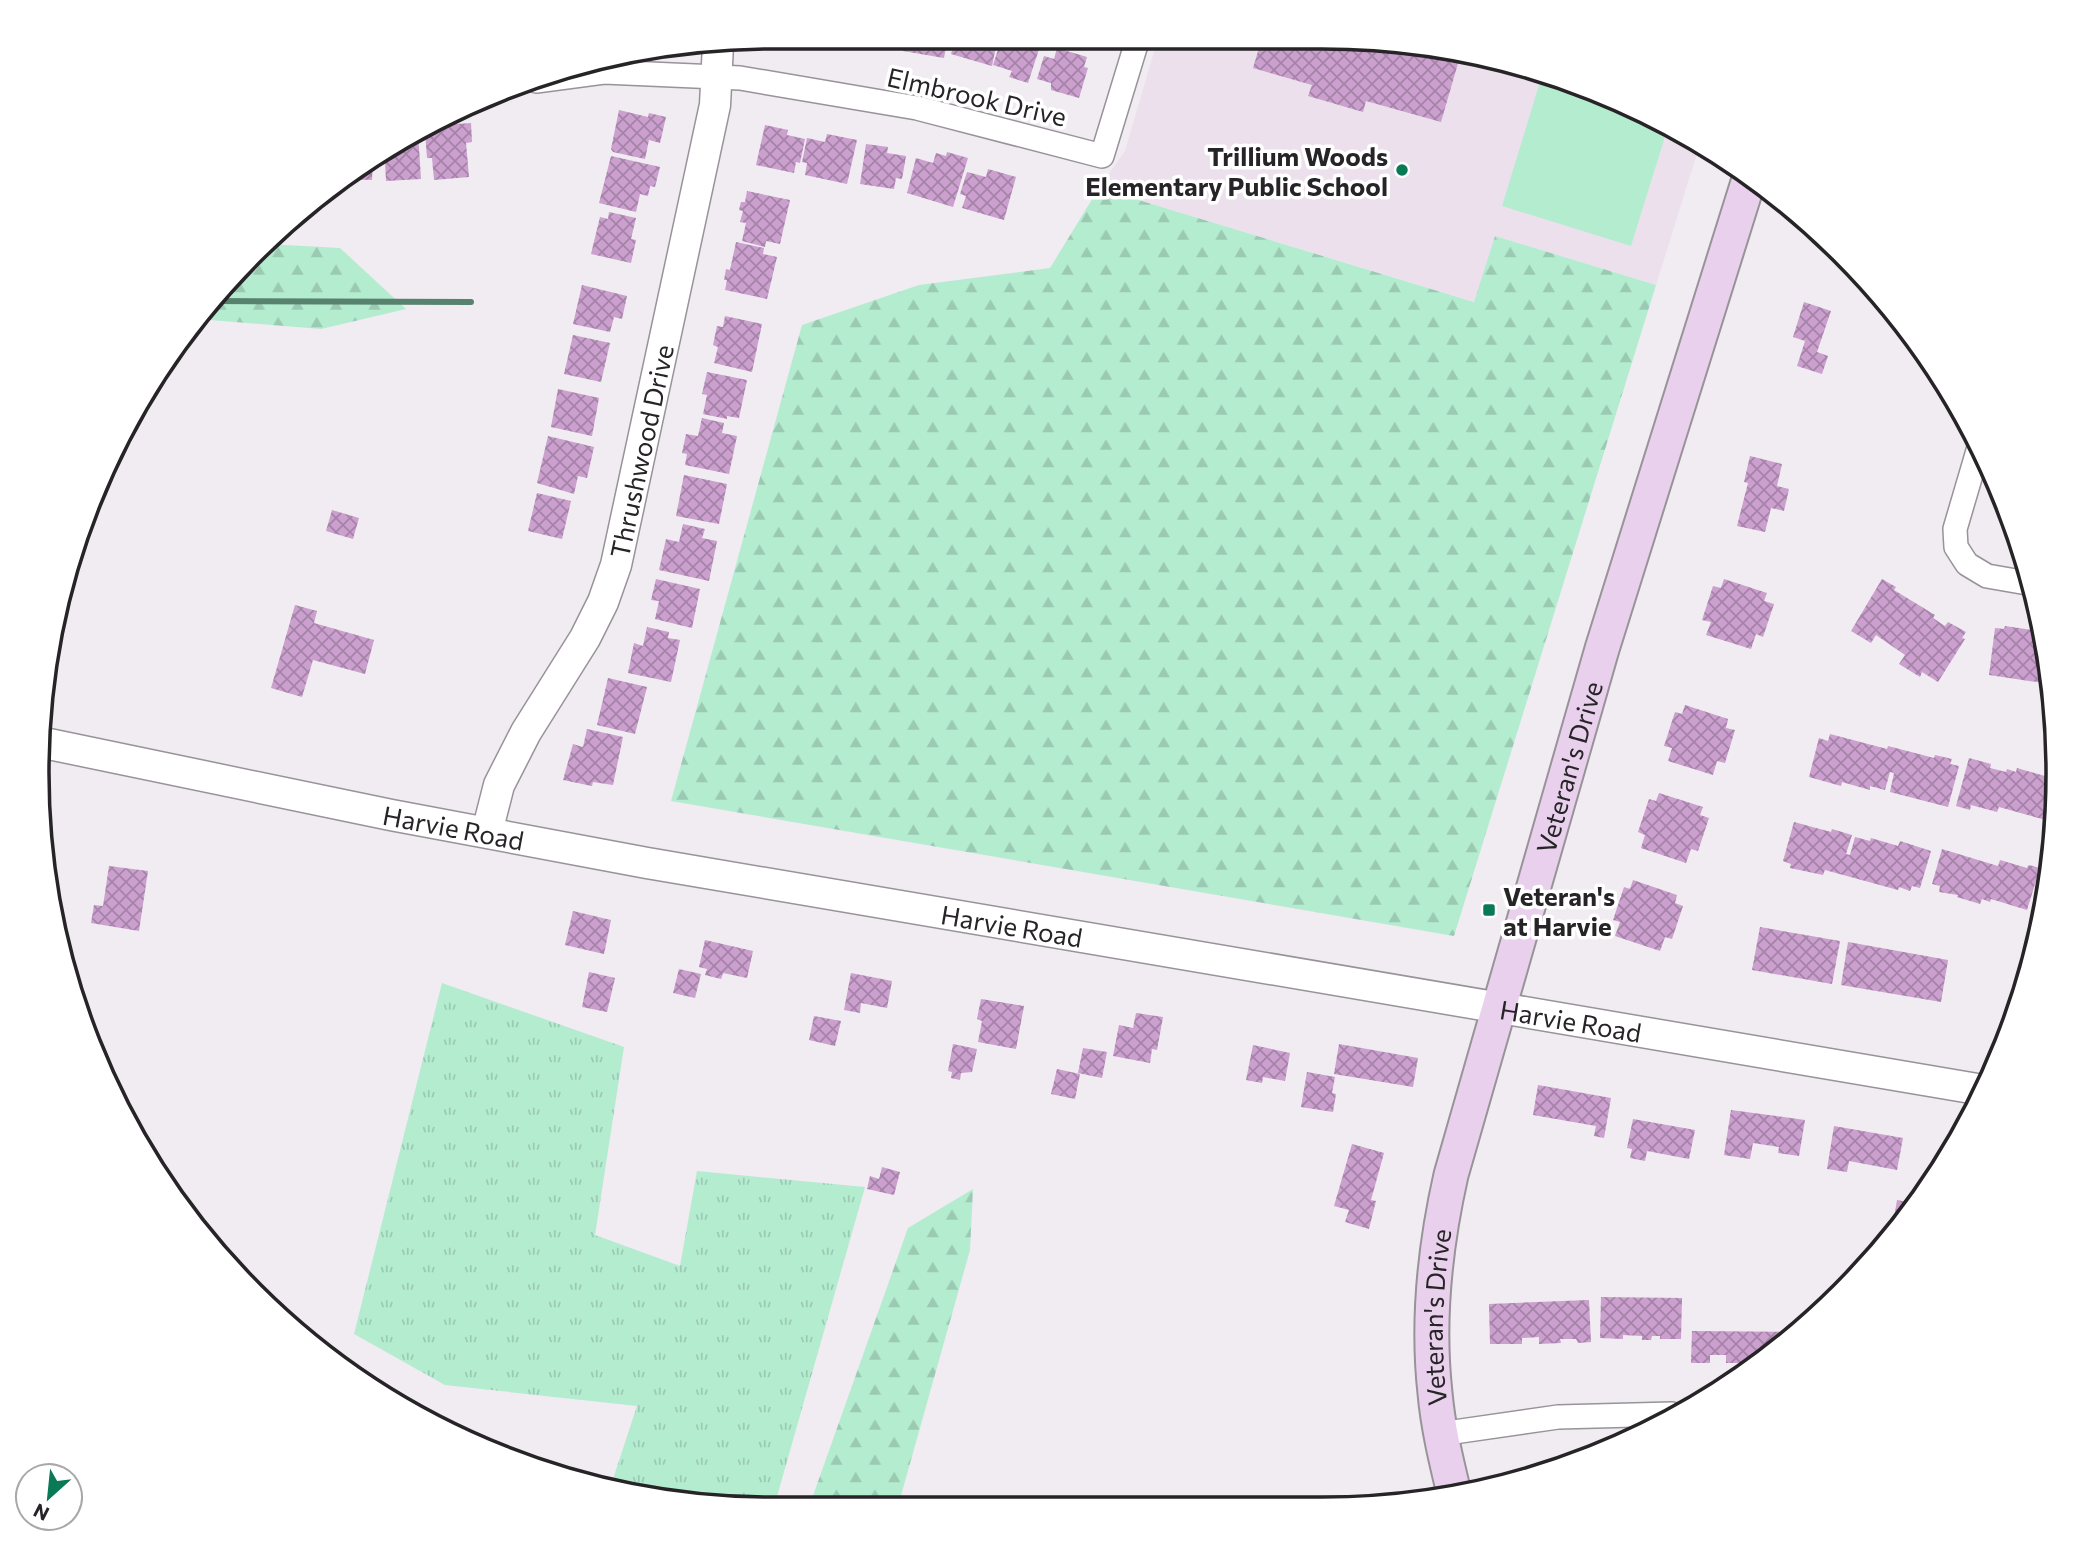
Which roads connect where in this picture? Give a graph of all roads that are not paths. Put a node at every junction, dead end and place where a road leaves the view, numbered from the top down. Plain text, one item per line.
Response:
1 (1135, 49) edge
2 (718, 52) edge
3 (583, 75) edge
4 (717, 76) junction
5 (1747, 187) edge
6 (1975, 461) edge
7 (2020, 582) edge
8 (50, 744) edge
9 (487, 832) junction
10 (1498, 1008) junction
11 (1973, 1088) edge
12 (1656, 1414) edge
13 (1440, 1434) junction
14 (1452, 1485) edge

1 - 4 street, Elmbrook Drive
2 - 4 street, Thrushwood Drive
3 - 4 street
4 - 9 street, Thrushwood Drive
5 - 10 main road, Veteran's Drive
6 - 7 street
8 - 9 street, Harvie Road
9 - 10 street, Harvie Road
10 - 11 street, Harvie Road
10 - 13 main road, Veteran's Drive
12 - 13 street
13 - 14 main road, Veteran's Drive

